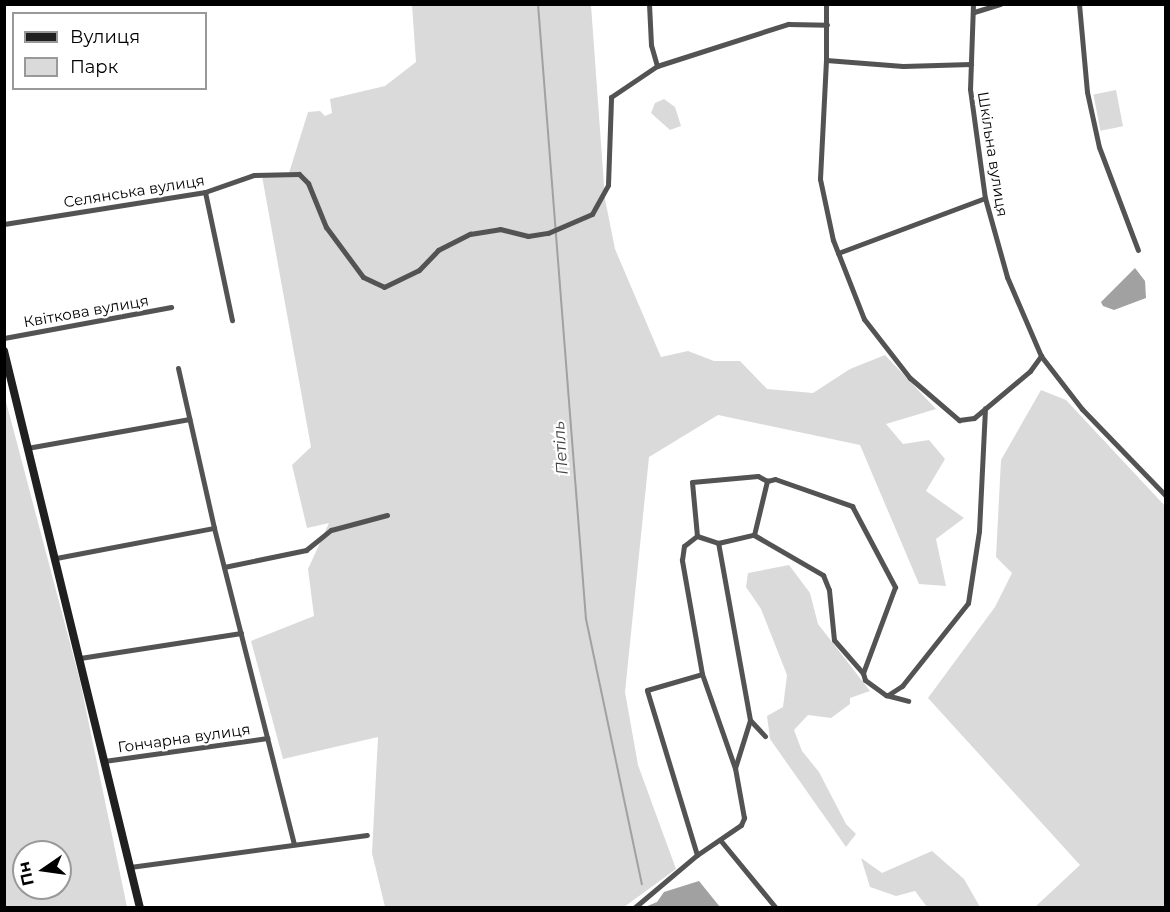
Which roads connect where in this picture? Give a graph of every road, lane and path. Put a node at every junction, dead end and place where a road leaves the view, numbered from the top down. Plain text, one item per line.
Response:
1 (649, 4) edge
2 (826, 4) edge
3 (973, 4) edge
4 (1000, 4) edge
5 (1079, 4) edge
6 (974, 12) junction
7 (827, 25) junction
8 (826, 60) junction
9 (971, 64) junction
10 (657, 66) junction
11 (205, 192) junction
12 (985, 198) junction
13 (4, 224) edge
14 (1138, 250) dead end
15 (838, 253) junction
16 (171, 308) dead end
17 (232, 320) dead end
18 (4, 338) edge
19 (4, 351) edge
20 (1041, 356) junction
21 (178, 368) dead end
22 (985, 408) junction
23 (189, 418) junction
24 (27, 448) junction
25 (767, 481) junction
26 (1166, 496) edge
27 (387, 515) dead end
28 (214, 528) junction
29 (754, 535) junction
30 (697, 536) junction
31 (718, 543) junction
32 (56, 558) junction
33 (224, 567) junction
34 (241, 633) junction
35 (80, 658) junction
36 (863, 672) junction
37 (702, 674) junction
38 (886, 695) junction
39 (908, 701) dead end
40 (750, 720) junction
41 (765, 736) dead end
42 (267, 738) junction
43 (104, 761) junction
44 (735, 768) junction
45 (367, 834) dead end
46 (721, 841) junction
47 (294, 844) junction
48 (697, 855) junction
49 (130, 867) junction
50 (140, 908) edge
51 (634, 908) edge
52 (776, 908) edge

1 - 10 street
2 - 7 street
3 - 6 street, Шкільна вулиця
4 - 6 street
5 - 14 street
6 - 9 street, Шкільна вулиця
7 - 8 street
7 - 10 street
8 - 9 street
8 - 15 street
9 - 12 street, Шкільна вулиця
10 - 11 street, Селянська вулиця
11 - 13 street, Селянська вулиця
11 - 17 street
12 - 15 street
12 - 20 street, Шкільна вулиця
15 - 22 street
16 - 18 street, Квіткова вулиця
19 - 24 street
20 - 22 street
20 - 26 street, Шкільна вулиця
21 - 23 street
22 - 38 street
23 - 24 street
23 - 28 street
24 - 32 street
25 - 29 street
25 - 30 street
25 - 36 street
27 - 33 street
28 - 32 street
28 - 33 street
29 - 31 street
29 - 36 street
30 - 31 street
30 - 37 street
31 - 40 street
32 - 35 street
33 - 34 street
34 - 35 street
34 - 42 street
35 - 43 street
36 - 38 street
37 - 44 street
37 - 48 street
38 - 39 street
40 - 41 street
40 - 44 street
42 - 43 street, Гончарна вулиця
42 - 47 street
43 - 49 street
44 - 46 street
45 - 47 street
46 - 48 street
46 - 52 street
47 - 49 street
48 - 51 street
49 - 50 street

